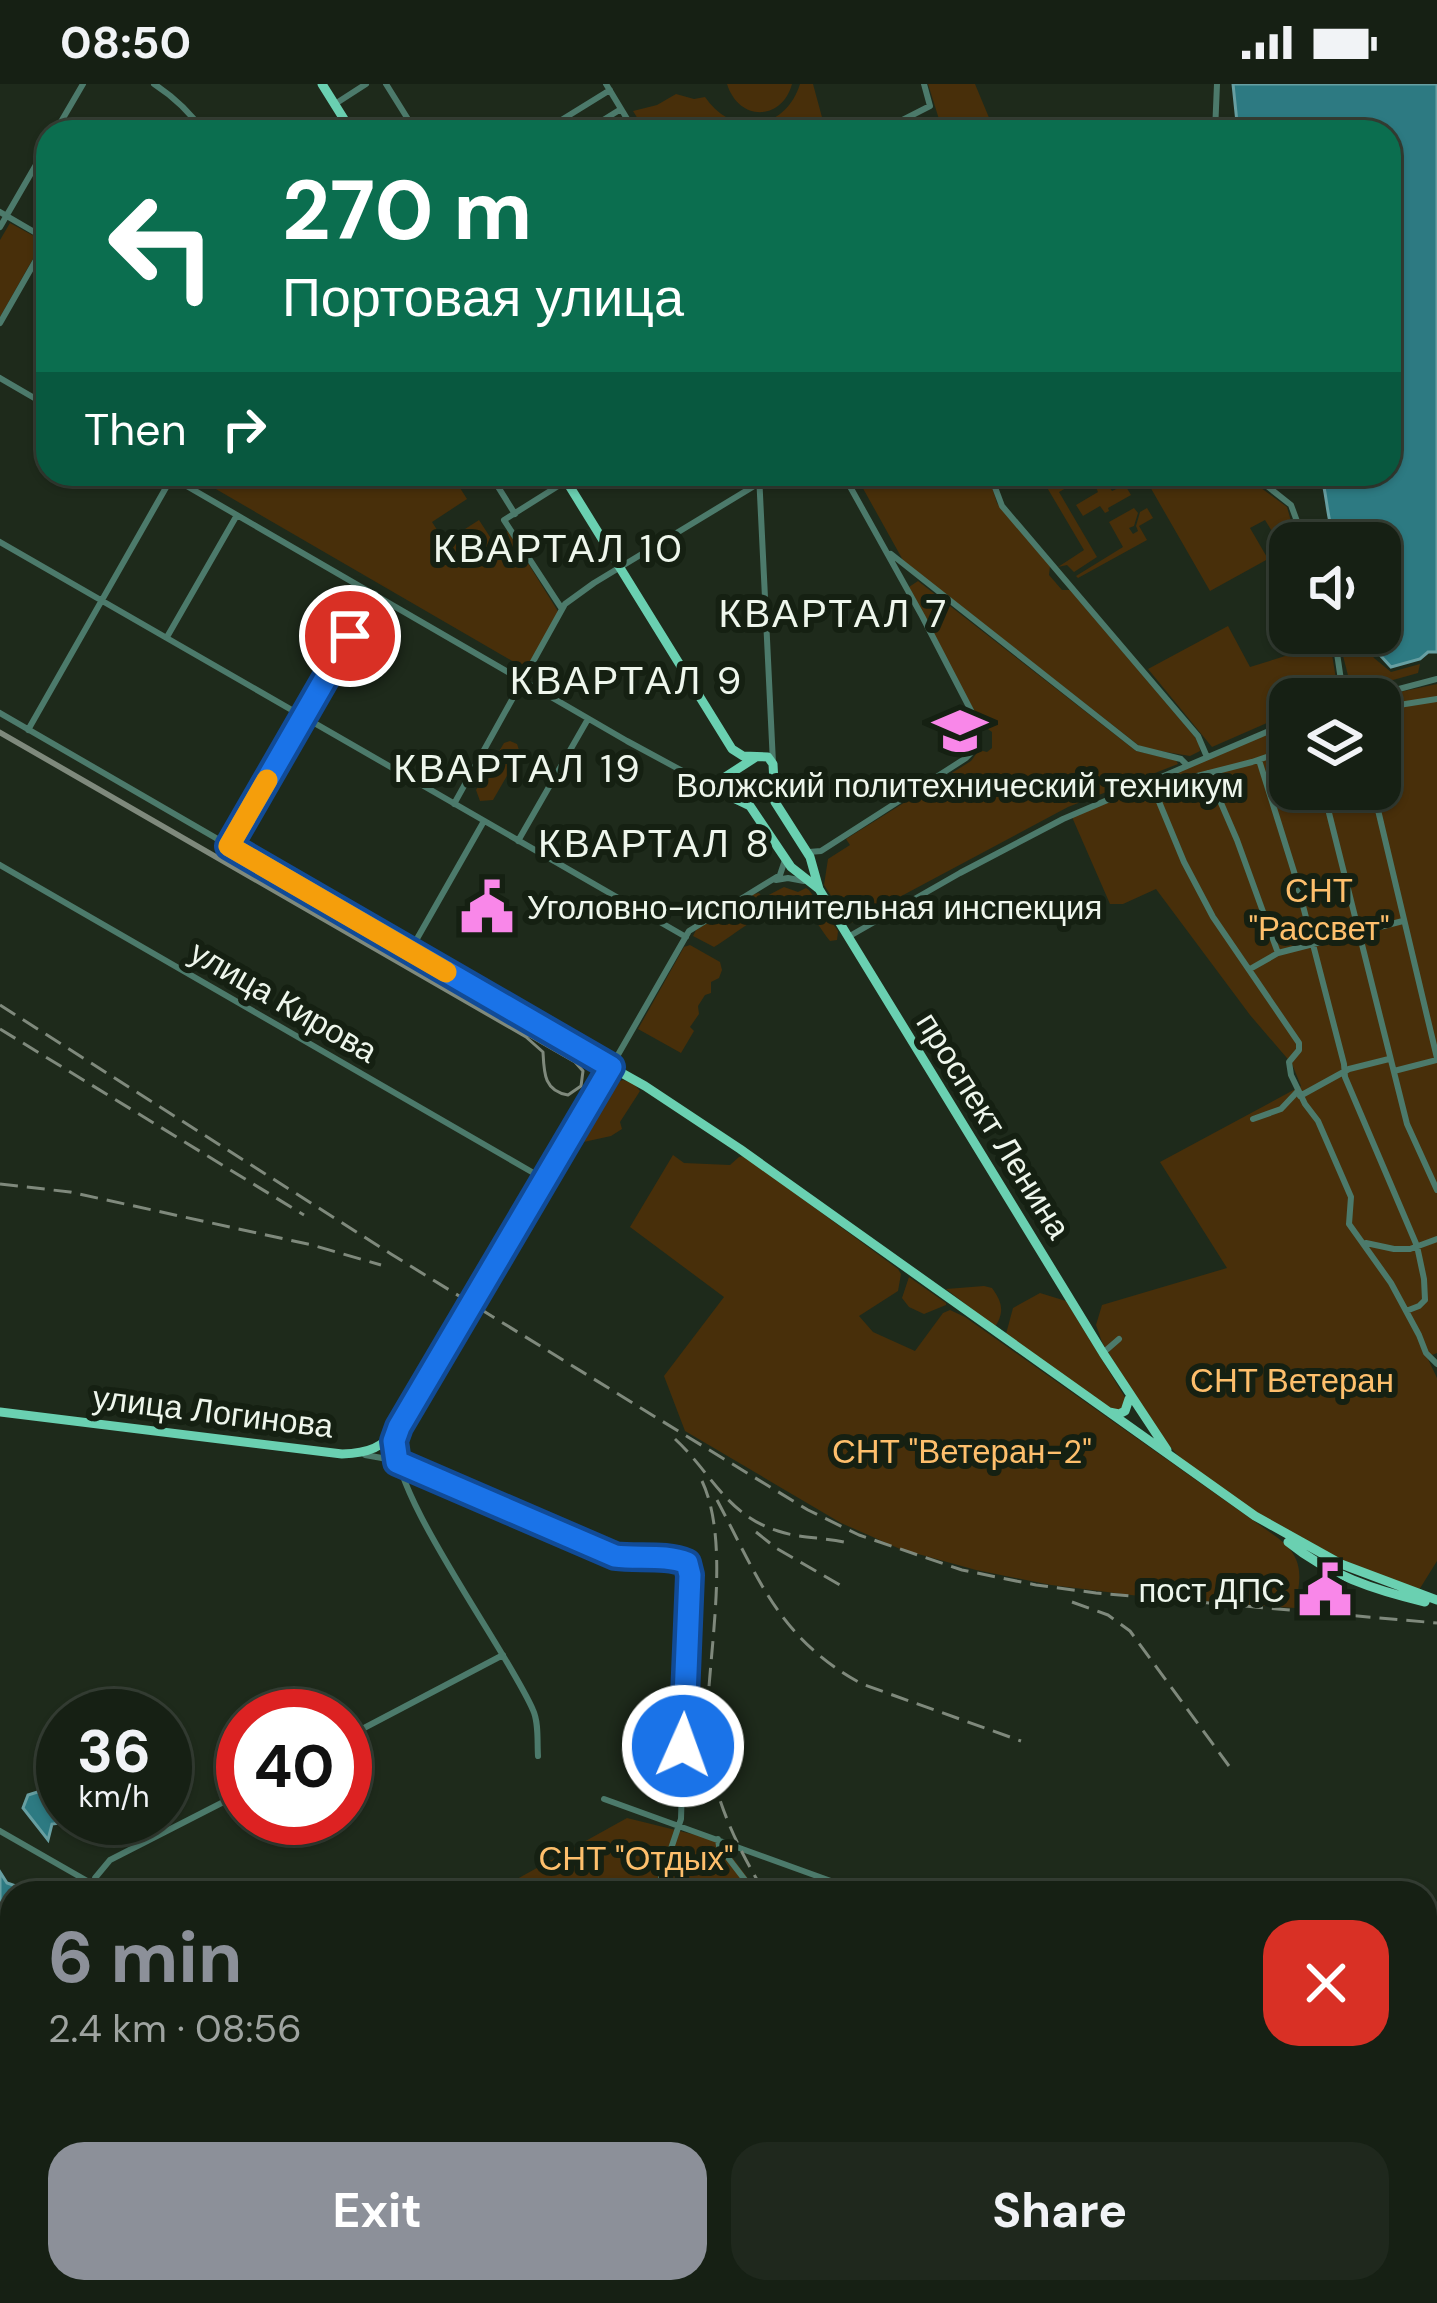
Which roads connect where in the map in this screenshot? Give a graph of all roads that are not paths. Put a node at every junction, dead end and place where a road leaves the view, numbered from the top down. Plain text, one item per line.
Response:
1 (83, 84) edge
2 (154, 84) edge
3 (322, 84) edge
4 (366, 84) edge
5 (386, 84) edge
6 (924, 84) edge
7 (1217, 84) edge
8 (608, 87) edge
9 (334, 104) junction
10 (621, 109) junction
11 (62, 120) edge
12 (196, 120) edge
13 (344, 120) edge
14 (408, 120) edge
15 (560, 120) edge
16 (603, 120) edge
17 (628, 120) edge
18 (903, 120) edge
19 (1216, 120) edge
20 (36, 163) edge
21 (3, 214) edge
22 (0, 227) edge
23 (36, 233) edge
24 (36, 261) edge
25 (0, 323) edge
26 (0, 378) edge
27 (36, 399) edge
28 (164, 486) edge
29 (188, 486) edge
30 (497, 486) edge
31 (552, 486) edge
32 (570, 486) edge
33 (748, 486) edge
34 (759, 486) edge
35 (850, 486) edge
36 (994, 486) edge
37 (1267, 486) edge
38 (514, 514) junction
39 (237, 515) junction
40 (1298, 522) edge
41 (0, 542) edge
42 (887, 550) junction
43 (621, 568) junction
44 (920, 578) junction
45 (906, 587) junction
46 (375, 594) junction
47 (102, 602) junction
48 (562, 609) junction
49 (166, 638) junction
50 (1437, 679) edge
51 (524, 680) junction
52 (1401, 688) edge
53 (1437, 699) edge
54 (1401, 705) edge
55 (0, 713) edge
56 (303, 717) junction
57 (588, 718) junction
58 (28, 730) junction
59 (1269, 731) edge
60 (774, 746) junction
61 (732, 749) junction
62 (760, 756) junction
63 (1269, 756) edge
64 (1208, 757) junction
65 (1259, 760) junction
66 (773, 764) junction
67 (1187, 765) junction
68 (1208, 773) junction
69 (725, 776) junction
70 (1152, 783) junction
71 (706, 784) junction
72 (774, 790) junction
73 (725, 794) junction
74 (454, 804) junction
75 (750, 806) junction
76 (1328, 810) edge
77 (1378, 810) edge
78 (484, 821) junction
79 (838, 839) junction
80 (518, 841) junction
81 (229, 846) junction
82 (803, 848) junction
83 (785, 859) junction
84 (0, 865) edge
85 (761, 886) junction
86 (818, 889) junction
87 (1403, 921) junction
88 (1359, 933) junction
89 (686, 937) junction
90 (848, 937) junction
91 (1312, 944) junction
92 (410, 951) junction
93 (1278, 953) junction
94 (1250, 969) junction
95 (1389, 1059) junction
96 (1437, 1059) edge
97 (611, 1067) junction
98 (1344, 1072) junction
99 (1392, 1072) junction
100 (1299, 1094) junction
101 (1253, 1119) dead end
102 (544, 1179) junction
103 (1437, 1190) edge
104 (1437, 1240) edge
105 (1364, 1244) junction
106 (1417, 1248) junction
107 (1437, 1301) edge
108 (1424, 1302) junction
109 (1406, 1311) junction
110 (1119, 1339) dead end
111 (1103, 1353) junction
112 (1436, 1362) edge
113 (1127, 1394) junction
114 (0, 1412) edge
115 (1107, 1412) junction
116 (1142, 1414) junction
117 (399, 1427) junction
118 (1137, 1429) junction
119 (382, 1446) junction
120 (357, 1453) junction
121 (397, 1462) junction
122 (1179, 1463) junction
123 (1437, 1602) edge
124 (503, 1655) junction
125 (372, 1724) edge
126 (538, 1756) dead end
127 (604, 1799) dead end
128 (216, 1806) edge
129 (680, 1825) junction
130 (0, 1831) edge
131 (718, 1839) junction
132 (84, 1881) edge
133 (96, 1881) edge
134 (660, 1881) edge
135 (746, 1881) edge
136 (832, 1881) edge

1 - 11 street
2 - 12 street
3 - 9 main road
4 - 9 street
5 - 14 street
6 - 18 street
7 - 19 street
8 - 10 street
8 - 15 street
9 - 13 main road
10 - 16 street
10 - 17 street
20 - 21 street
21 - 22 street
21 - 23 street
24 - 25 street
26 - 27 street
28 - 47 street
29 - 39 street
30 - 38 street
31 - 38 street
32 - 43 main road
33 - 43 street
34 - 60 street
35 - 42 street
36 - 64 street
37 - 40 street
38 - 48 street
39 - 46 street
39 - 49 street
41 - 47 street
42 - 44 street
42 - 45 street
43 - 48 street
43 - 61 main road
44 - 45 street
44 - 67 street
45 - 79 street
46 - 51 street
46 - 56 street
47 - 49 street
47 - 58 street
48 - 51 street
49 - 56 street
50 - 52 street
51 - 57 street
51 - 74 street
53 - 54 street
55 - 58 street
56 - 74 street
56 - 81 street
57 - 71 street
57 - 80 street
58 - 81 street
59 - 64 street
60 - 62 street
60 - 66 street
61 - 62 main road
61 - 69 main road
62 - 66 main road
62 - 69 main road
63 - 65 street
64 - 67 street
65 - 68 street
65 - 91 street
66 - 72 main road
67 - 70 street
68 - 70 street
68 - 93 street
69 - 71 street
69 - 73 main road
70 - 90 street
70 - 94 street
71 - 73 street
72 - 75 main road
72 - 82 main road, проспект Ленина
73 - 75 main road
74 - 78 street
75 - 83 main road, проспект Ленина
76 - 88 street
77 - 87 street
78 - 80 street
78 - 92 street
79 - 82 street
79 - 86 street
80 - 89 street
81 - 92 street
82 - 86 main road, проспект Ленина
83 - 85 street
83 - 86 main road, проспект Ленина
84 - 102 street, улица Кирова
85 - 86 street
85 - 89 street
86 - 90 main road, проспект Ленина
87 - 88 street
87 - 96 street
88 - 91 street
88 - 95 street
89 - 97 street
90 - 111 main road, проспект Ленина
91 - 93 street
91 - 98 street
92 - 97 street
93 - 94 street
94 - 100 street
95 - 98 street
95 - 99 street
96 - 99 street
97 - 102 main road
97 - 115 main road
98 - 100 street
98 - 106 street
99 - 103 street
100 - 101 street
100 - 105 street
102 - 117 main road
104 - 106 street
105 - 106 street
105 - 109 street
106 - 108 street
107 - 108 street
108 - 109 street
109 - 112 street
110 - 111 street
111 - 113 main road, проспект Ленина
113 - 115 main road
113 - 116 main road, проспект Ленина
113 - 118 main road, проспект Ленина
114 - 120 main road, улица Логинова
115 - 118 main road
116 - 118 main road
116 - 122 main road, проспект Ленина
117 - 119 main road
117 - 121 street
118 - 122 main road
119 - 120 main road, улица Логинова
119 - 121 street
120 - 121 street
121 - 124 street
121 - 129 street
122 - 123 main road
124 - 125 street
124 - 126 street
127 - 129 street
128 - 133 street
129 - 131 street
129 - 134 street
130 - 132 street
131 - 135 street
131 - 136 street

